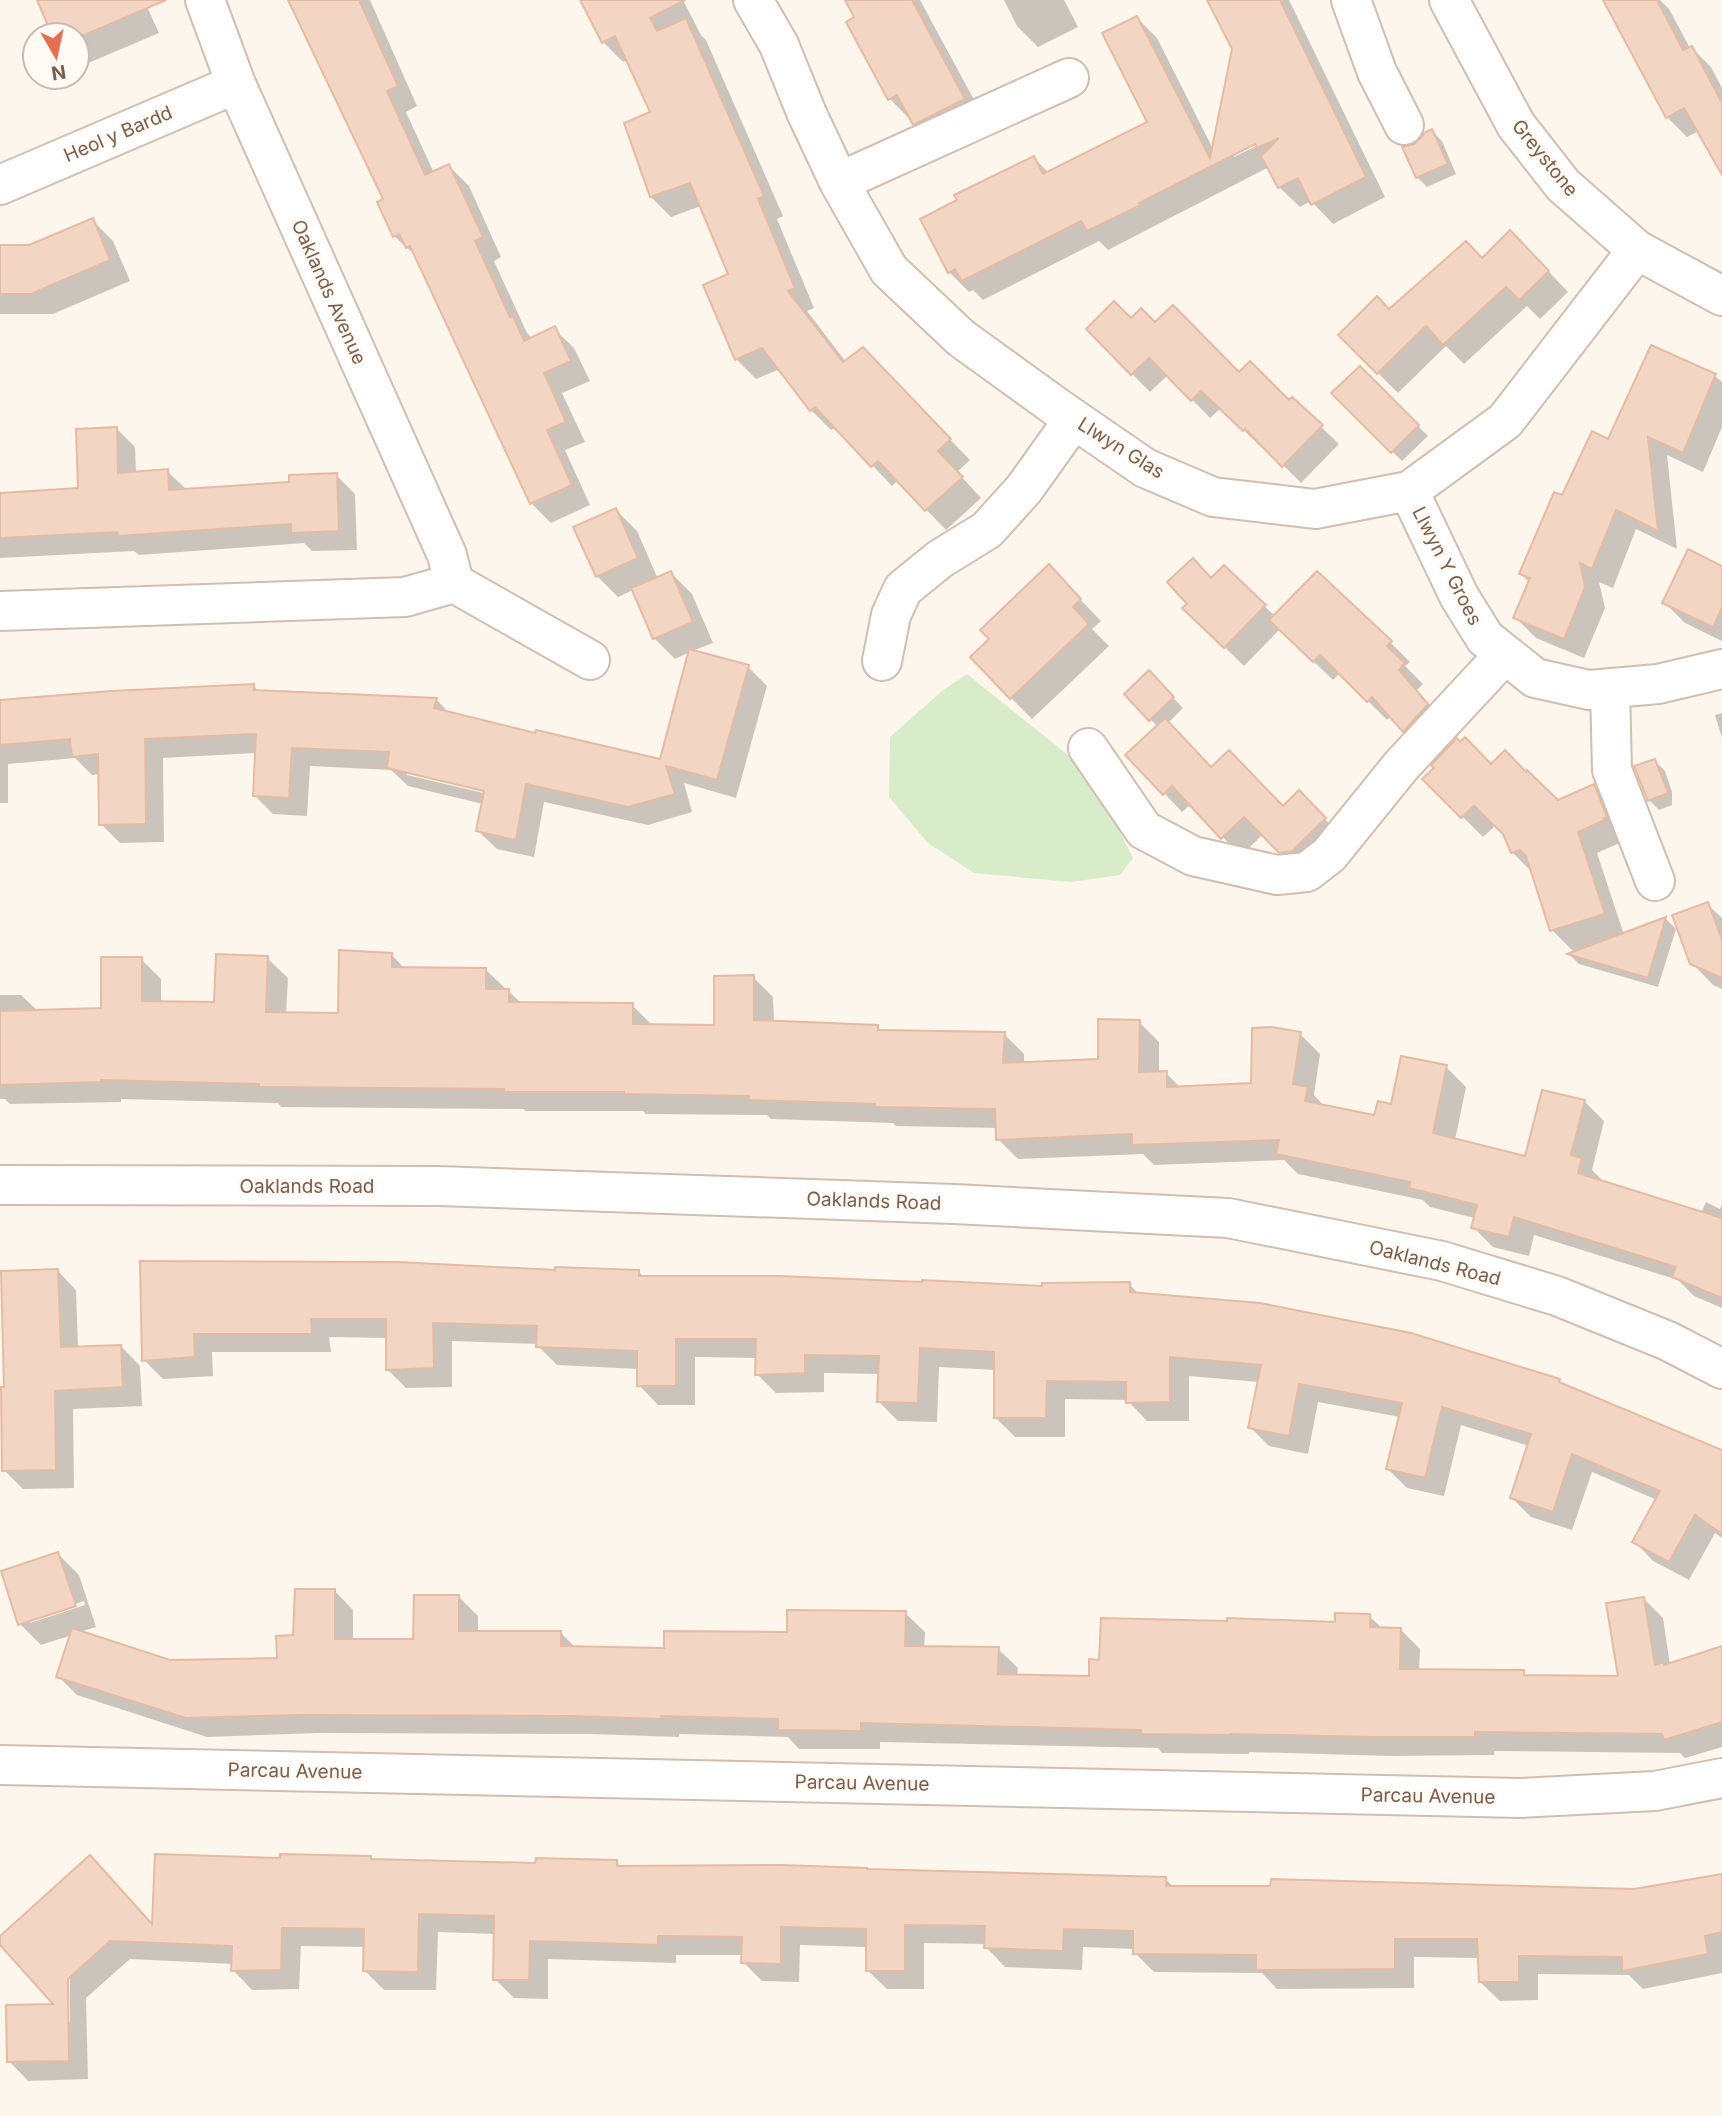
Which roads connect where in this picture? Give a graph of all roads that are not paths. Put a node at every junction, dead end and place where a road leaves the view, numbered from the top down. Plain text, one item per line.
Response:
1 (205, 0) edge
2 (753, 0) edge
3 (1351, 0) edge
4 (1449, 0) edge
5 (1069, 78) dead end
6 (236, 84) junction
7 (1404, 125) dead end
8 (839, 182) junction
9 (0, 185) edge
10 (1637, 250) junction
11 (1722, 296) edge
12 (1074, 419) junction
13 (1409, 491) junction
14 (454, 583) junction
15 (0, 611) edge
16 (1505, 654) junction
17 (590, 660) dead end
18 (882, 661) dead end
19 (1722, 669) edge
20 (1610, 688) junction
21 (1088, 748) dead end
22 (1655, 881) dead end
23 (0, 1185) edge
24 (1722, 1369) edge
25 (0, 1766) edge
26 (1722, 1778) edge

1 - 6 street, Oaklands Avenue
2 - 8 street, Llwyn Glas
3 - 7 street
4 - 10 street, Greystone
5 - 8 street
6 - 9 street, Heol y Bardd
6 - 14 street, Oaklands Avenue
8 - 12 street, Llwyn Glas
10 - 11 street, Greystone
10 - 13 street, Llwyn Glas
12 - 13 street, Llwyn Glas
12 - 18 street
13 - 16 street, Llwyn Y Groes
14 - 15 street
14 - 17 street
16 - 20 street, Llwyn Y Groes
16 - 21 street
19 - 20 street, Llwyn Y Groes
20 - 22 street
23 - 24 street, Oaklands Road
25 - 26 street, Parcau Avenue

